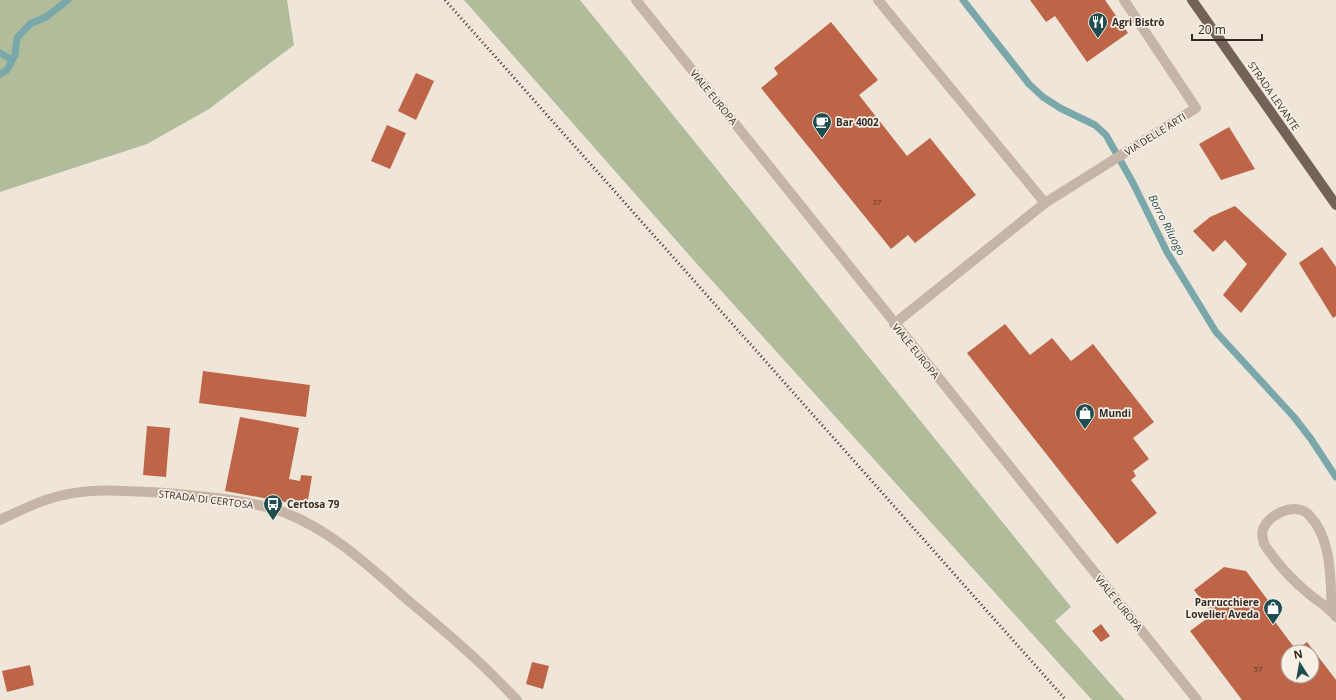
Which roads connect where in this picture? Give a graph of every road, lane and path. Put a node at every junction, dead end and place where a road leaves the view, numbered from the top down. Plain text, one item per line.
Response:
1 (636, 0) edge
2 (878, 0) edge
3 (1124, 0) edge
4 (1192, 0) edge
5 (1045, 203) junction
6 (1336, 205) edge
7 (894, 324) junction
8 (0, 520) edge
9 (1334, 615) edge
10 (517, 700) edge
11 (1197, 700) edge

1 - 7 street, VIALE EUROPA
2 - 5 street
3 - 5 street, VIA DELLE ARTI
4 - 6 main road, STRADA LEVANTE
5 - 7 street, VIA DELLE ARTI
7 - 11 street, VIALE EUROPA
8 - 10 street, STRADA DI CERTOSA
9 - 9 street

